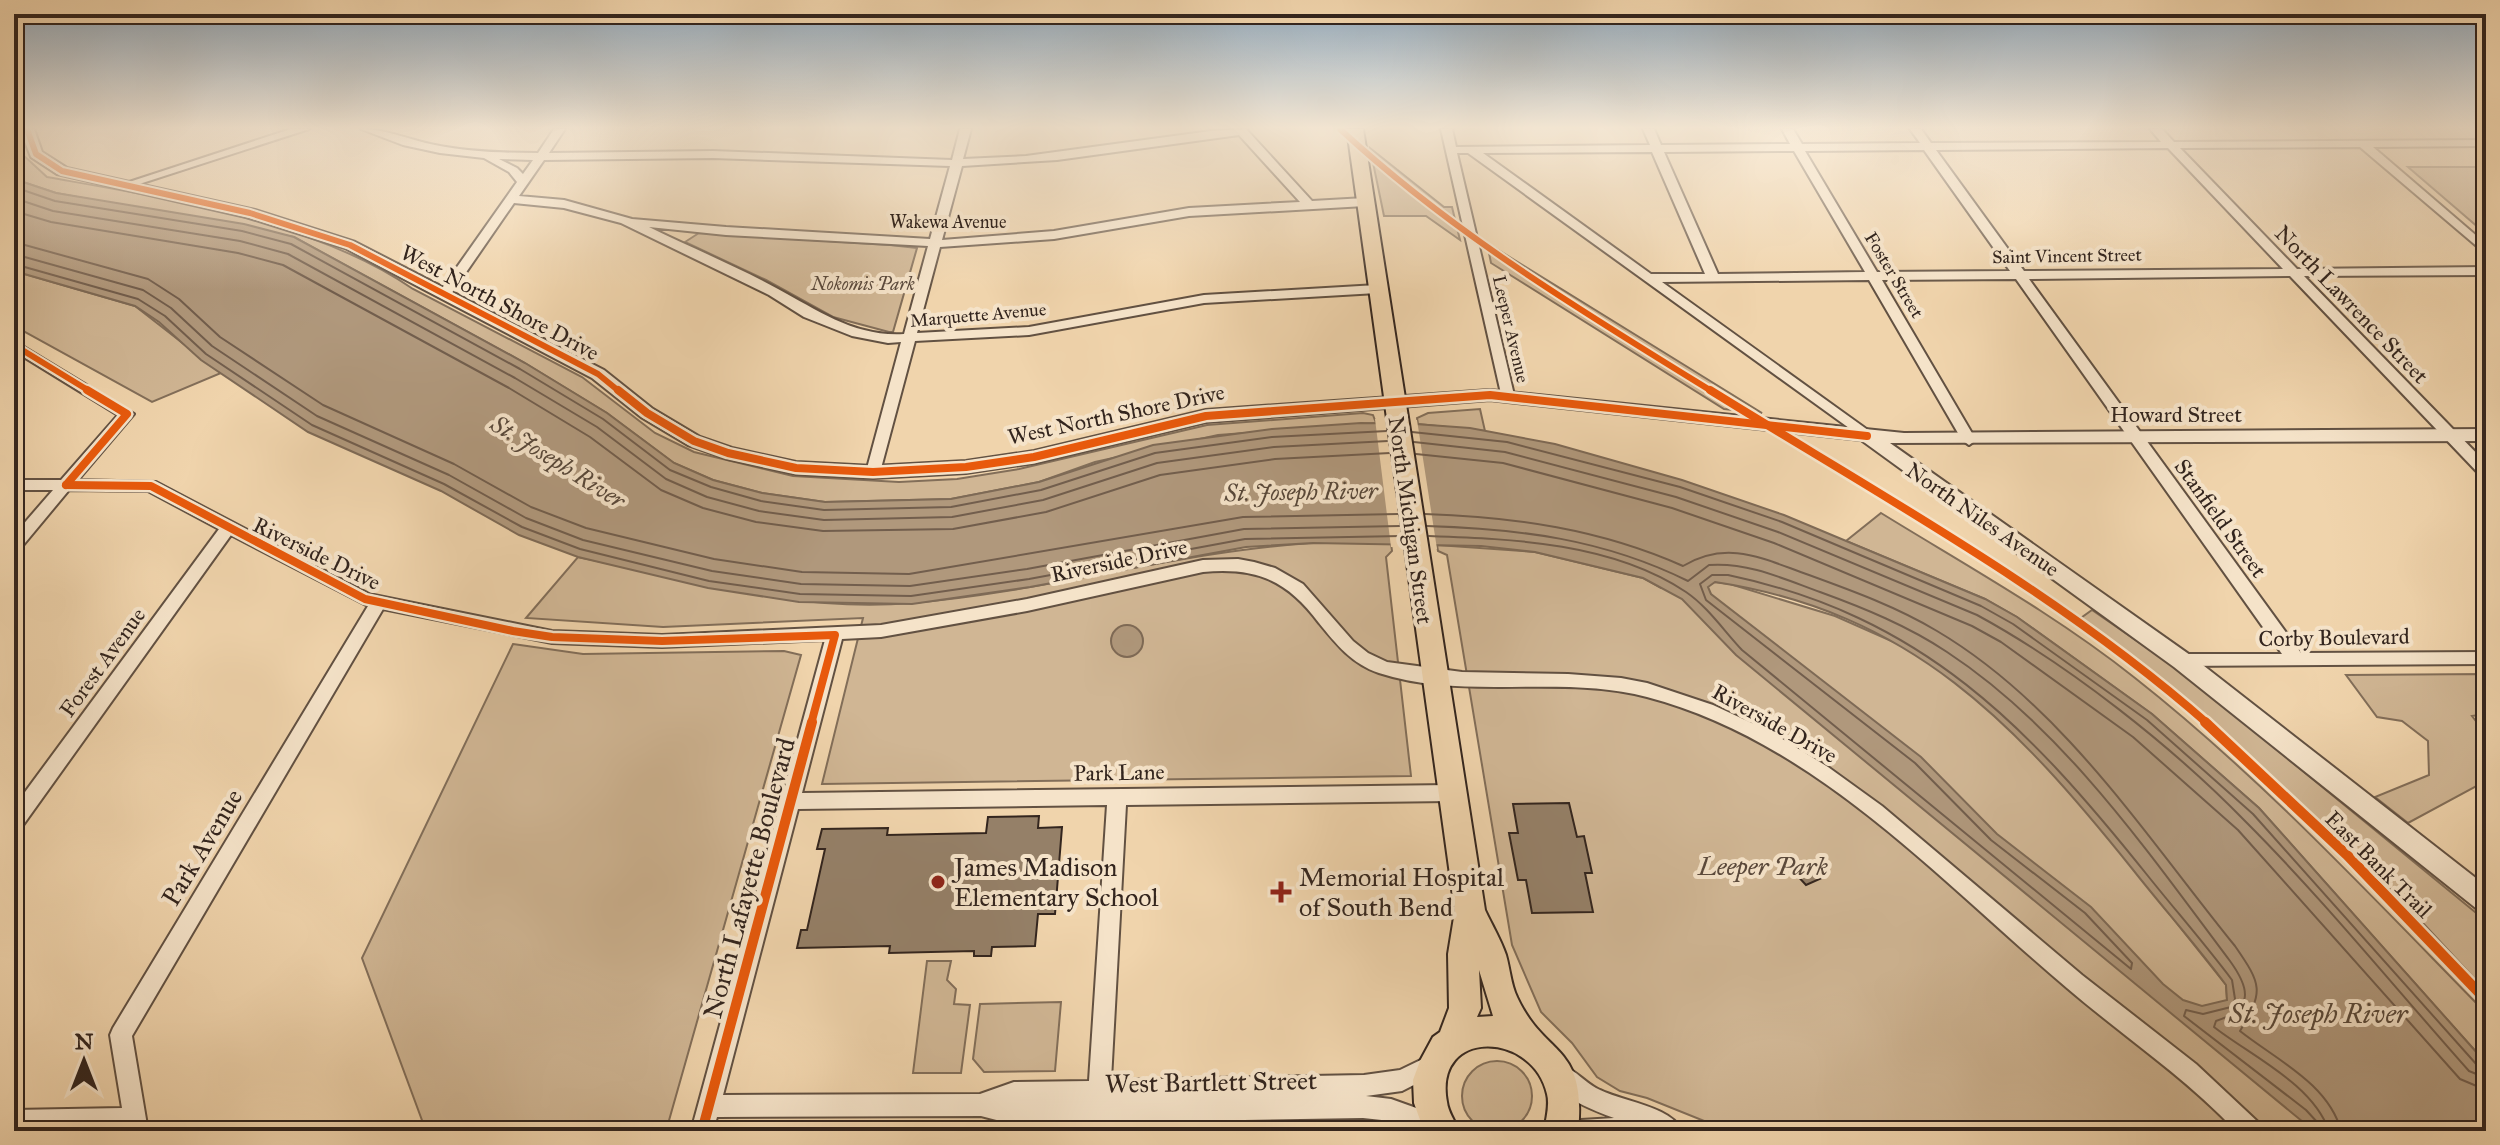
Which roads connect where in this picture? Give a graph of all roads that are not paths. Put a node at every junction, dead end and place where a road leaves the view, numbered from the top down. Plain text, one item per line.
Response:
1 (113, 182) edge
2 (134, 182) edge
3 (952, 182) edge
4 (1288, 182) edge
5 (1362, 182) edge
6 (1458, 182) edge
7 (1516, 182) edge
8 (1672, 182) edge
9 (1819, 182) edge
10 (1953, 182) edge
11 (2207, 182) edge
12 (2408, 182) edge
13 (524, 183) edge
14 (126, 185) junction
15 (512, 199) junction
16 (1365, 202) junction
17 (1308, 204) junction
18 (625, 220) junction
19 (936, 244) junction
20 (2486, 250) edge
21 (2486, 271) edge
22 (2293, 272) junction
23 (2018, 274) junction
24 (1872, 275) junction
25 (1713, 277) junction
26 (1649, 278) junction
27 (1377, 289) junction
28 (444, 294) junction
29 (910, 340) junction
30 (14, 345) edge
31 (1507, 395) junction
32 (1394, 409) junction
33 (2451, 435) junction
34 (2486, 435) edge
35 (1867, 436) junction
36 (2137, 438) junction
37 (1969, 440) junction
38 (873, 472) junction
39 (2486, 472) edge
40 (14, 485) edge
41 (66, 485) junction
42 (227, 529) junction
43 (14, 545) edge
44 (378, 603) junction
45 (835, 635) junction
46 (2486, 658) edge
47 (2296, 660) junction
48 (2182, 661) junction
49 (1433, 676) junction
50 (1450, 793) junction
51 (1117, 796) junction
52 (789, 801) junction
53 (14, 822) edge
54 (2486, 901) edge
55 (1470, 911) junction
56 (1529, 1041) junction
57 (1443, 1051) junction
58 (1558, 1070) junction
59 (1099, 1101) junction
60 (709, 1106) junction
61 (14, 1121) edge
62 (136, 1125) edge
63 (1441, 1129) edge
64 (702, 1131) edge
65 (1561, 1131) edge
66 (1581, 1131) edge
67 (1648, 1131) edge
68 (1671, 1131) edge
69 (2251, 1131) edge

1 - 14 street, West North Shore Drive
2 - 14 street
3 - 19 street
4 - 17 street
5 - 16 main road, North Michigan Street
6 - 31 street, Leeper Avenue
7 - 26 street, North Niles Avenue
8 - 25 street
9 - 24 street, Foster Street
10 - 23 street, Stanfield Street
11 - 22 street, North Lawrence Street
12 - 20 street
13 - 15 street
14 - 28 street, West North Shore Drive
15 - 18 street, Marquette Avenue
15 - 28 street
16 - 17 street, Wakewa Avenue
16 - 27 main road, North Michigan Street
17 - 19 street, Wakewa Avenue
18 - 19 street, Wakewa Avenue
18 - 29 street, Marquette Avenue
19 - 29 street
21 - 22 street, Saint Vincent Street
22 - 23 street, Saint Vincent Street
22 - 33 street, North Lawrence Street
23 - 24 street, Saint Vincent Street
23 - 36 street, Stanfield Street
24 - 25 street, Saint Vincent Street
24 - 37 street, Foster Street
25 - 26 street, Saint Vincent Street
26 - 35 street, North Niles Avenue
27 - 29 street, Marquette Avenue
27 - 32 main road, North Michigan Street
28 - 38 street, West North Shore Drive
29 - 38 street
30 - 41 street
31 - 32 street, West North Shore Drive
31 - 35 street, Howard Street
32 - 38 street, West North Shore Drive
32 - 49 main road, North Michigan Street
33 - 34 street, Howard Street
33 - 36 street, Howard Street
33 - 39 street, North Lawrence Street
35 - 37 street, Howard Street
35 - 48 street, North Niles Avenue
36 - 37 street, Howard Street
36 - 47 street, Stanfield Street
40 - 41 street, Riverside Drive
41 - 42 street, Riverside Drive
41 - 43 street
42 - 44 street, Riverside Drive
42 - 53 street, Forest Avenue
44 - 45 street, Riverside Drive
44 - 62 street, Park Avenue
45 - 49 street, Riverside Drive
45 - 52 street, North Lafayette Boulevard
46 - 47 street, Corby Boulevard
47 - 48 street, Corby Boulevard
48 - 54 street, North Niles Avenue
49 - 50 main road, North Michigan Street
49 - 69 street, Riverside Drive
50 - 51 street, Park Lane
50 - 55 main road, North Michigan Street
51 - 52 street, Park Lane
51 - 59 street
52 - 60 street, North Lafayette Boulevard
55 - 56 main road, North Michigan Street
55 - 57 main road, North Michigan Street
56 - 57 main road
56 - 58 main road, North Michigan Street
57 - 59 street, West Bartlett Street
57 - 63 main road, North Michigan Street
58 - 65 main road
58 - 68 street
59 - 60 street, West Bartlett Street
59 - 63 street, West Bartlett Street
60 - 64 street, North Lafayette Boulevard
61 - 62 street
66 - 67 street

